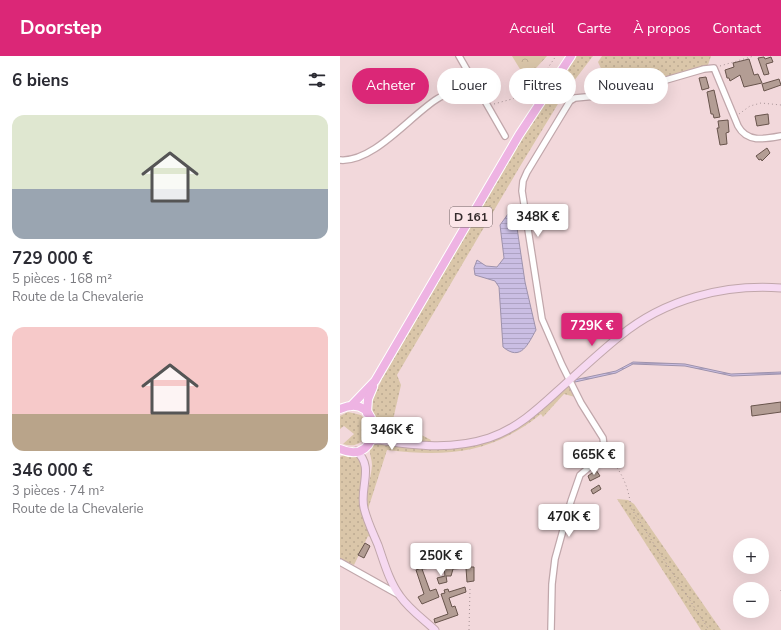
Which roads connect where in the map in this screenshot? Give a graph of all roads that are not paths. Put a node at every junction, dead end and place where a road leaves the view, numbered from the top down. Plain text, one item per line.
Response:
1 (459, 56) edge
2 (571, 56) edge
3 (466, 68) edge
4 (437, 99) edge
5 (486, 104) edge
6 (505, 136) dead end
7 (781, 136) edge
8 (340, 160) edge
9 (781, 288) edge
10 (569, 380) junction
11 (375, 381) junction
12 (351, 406) junction
13 (340, 409) edge
14 (368, 413) junction
15 (374, 426) junction
16 (368, 444) junction
17 (412, 444) junction
18 (342, 451) edge
19 (356, 451) junction
20 (366, 474) junction
21 (340, 562) edge
22 (399, 595) junction
23 (435, 630) edge
24 (551, 630) edge

1 - 3 street
2 - 11 main road, D 161
4 - 8 street
5 - 6 street
7 - 10 street
9 - 10 street
10 - 17 street
10 - 24 street
11 - 12 main road, D 161
11 - 14 main road, D 161
12 - 13 main road
12 - 14 main road
14 - 15 main road
15 - 16 main road
15 - 17 street
16 - 17 street
16 - 19 main road
16 - 20 street
18 - 19 main road
19 - 20 street
20 - 22 street
21 - 22 street
22 - 23 street

